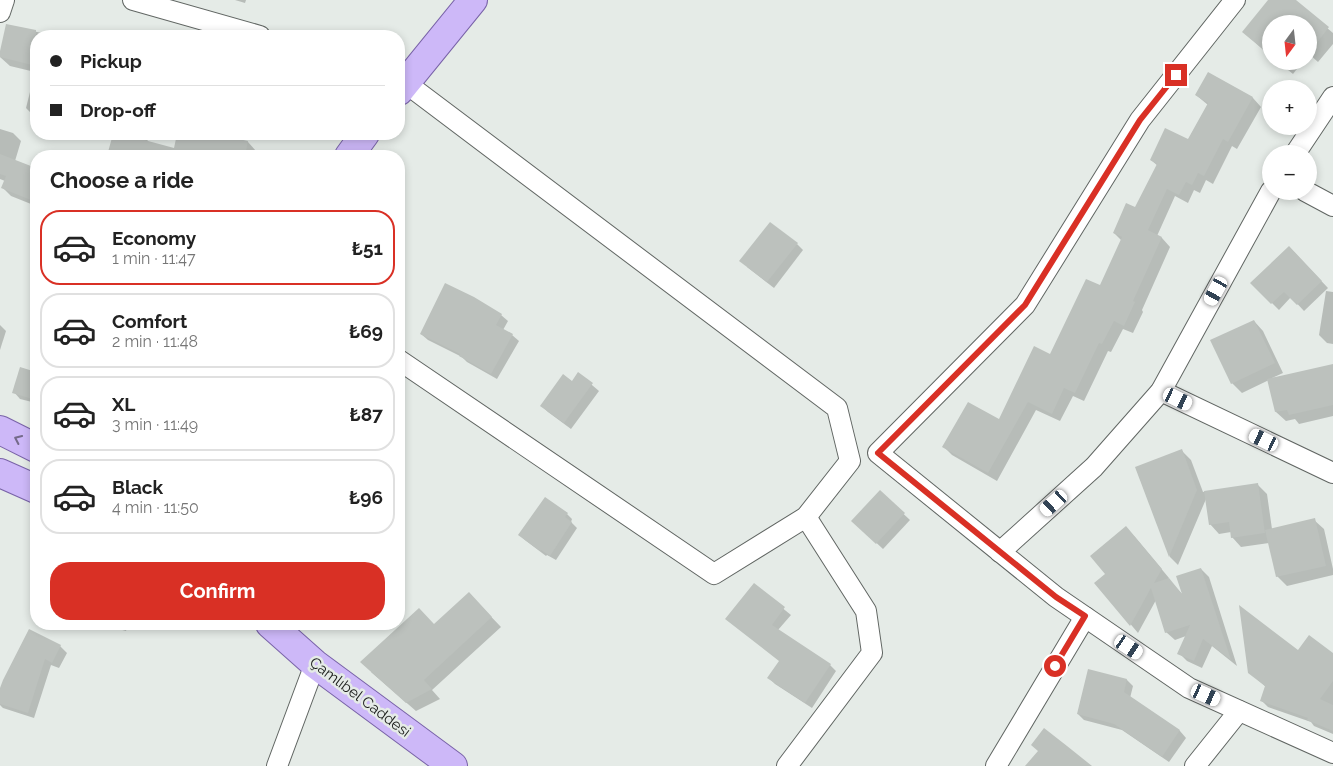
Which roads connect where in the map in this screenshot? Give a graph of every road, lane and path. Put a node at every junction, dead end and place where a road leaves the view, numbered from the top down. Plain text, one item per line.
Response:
1 (4, 0) edge
2 (133, 0) edge
3 (472, 0) edge
4 (1235, 0) edge
5 (0, 12) edge
6 (239, 30) edge
7 (405, 79) edge
8 (405, 87) edge
9 (1333, 98) edge
10 (1301, 145) edge
11 (1317, 197) edge
12 (1266, 200) edge
13 (1333, 206) edge
14 (405, 364) edge
15 (1161, 391) junction
16 (0, 430) edge
17 (30, 445) edge
18 (1333, 473) edge
19 (0, 474) edge
20 (30, 486) edge
21 (806, 517) junction
22 (1000, 552) junction
23 (1085, 616) junction
24 (277, 630) edge
25 (315, 664) junction
26 (1239, 710) junction
27 (1333, 753) edge
28 (277, 766) edge
29 (453, 766) edge
30 (787, 766) edge
31 (996, 766) edge
32 (1196, 766) edge

1 - 5 street
2 - 6 street
3 - 7 main road
4 - 22 street
8 - 21 street
9 - 10 street
11 - 13 street
12 - 15 street
14 - 21 street
15 - 18 street
15 - 22 street
17 -> 16 main road
19 - 20 main road
21 - 30 street
22 - 23 street
23 - 26 street
23 - 31 street
24 - 25 main road, Çamlıbel Caddesi
25 - 28 street
25 - 29 main road, Çamlıbel Caddesi
26 - 27 street
26 - 32 street

